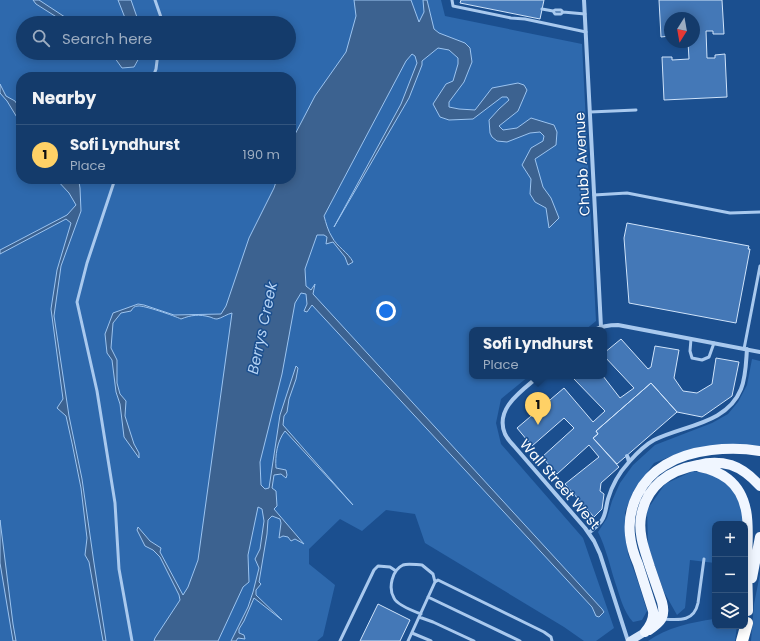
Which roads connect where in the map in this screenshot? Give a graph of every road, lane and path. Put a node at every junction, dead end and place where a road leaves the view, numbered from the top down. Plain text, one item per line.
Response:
1 (155, 0) edge
2 (452, 0) edge
3 (584, 0) edge
4 (542, 9) dead end
5 (585, 14) junction
6 (161, 16) edge
7 (586, 32) junction
8 (157, 60) edge
9 (155, 72) edge
10 (636, 110) dead end
11 (590, 112) junction
12 (113, 184) edge
13 (594, 195) junction
14 (760, 212) edge
15 (760, 266) edge
16 (601, 327) joint
17 (691, 339) junction
18 (714, 343) junction
19 (746, 349) junction
20 (760, 352) edge
21 (536, 379) edge
22 (760, 451) edge
23 (626, 456) dead end
24 (623, 460) dead end
25 (629, 462) junction
26 (680, 470) junction
27 (760, 486) edge
28 (589, 533) junction
29 (760, 537) edge
30 (704, 559) dead end
31 (396, 571) junction
32 (435, 582) junction
33 (748, 593) edge
34 (428, 597) junction
35 (420, 616) junction
36 (748, 617) edge
37 (658, 618) junction
38 (745, 629) edge
39 (746, 629) edge
40 (646, 632) joint
41 (412, 633) junction
42 (132, 641) edge
43 (340, 641) edge
44 (408, 641) edge
45 (431, 641) edge
46 (474, 641) edge
47 (520, 641) edge
48 (552, 641) edge
49 (629, 641) edge
50 (742, 641) edge
51 (745, 641) edge

1 - 6 lane
2 - 7 lane
3 - 5 street, Chubb Avenue
4 - 5 lane
5 - 7 street, Chubb Avenue
7 - 11 street, Chubb Avenue
8 - 9 lane
10 - 11 lane
11 - 13 street, Chubb Avenue
12 - 42 lane
13 - 14 lane
13 - 16 street, Chubb Avenue
15 - 19 lane
16 - 17 street
17 - 18 street
17 - 18 lane
18 - 19 street
19 - 20 street
19 - 25 street
21 - 28 street, Wall Street West
22 - 37 main road
23 - 25 street
24 - 25 street
25 - 28 street
26 - 27 main road
26 - 33 main road
26 - 37 main road
28 - 49 street, Wall Street West
29 - 36 main road
30 - 37 lane
31 - 32 lane
31 - 35 lane
31 - 43 lane
32 - 34 lane
32 - 48 lane
34 - 35 lane
34 - 47 lane
35 - 41 lane
35 - 46 lane
37 - 40 main road
38 - 50 highway
39 - 51 main road
40 - 49 street
41 - 44 lane
41 - 45 lane

